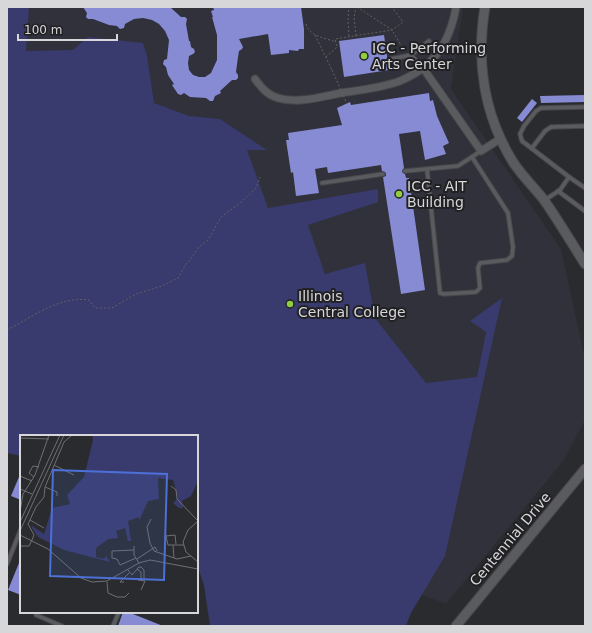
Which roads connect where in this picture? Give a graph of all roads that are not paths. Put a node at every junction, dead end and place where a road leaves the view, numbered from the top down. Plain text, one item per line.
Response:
1 (456, 7) edge
2 (486, 7) edge
3 (429, 41) dead end
4 (410, 55) junction
5 (391, 59) dead end
6 (423, 68) junction
7 (255, 79) dead end
8 (585, 108) edge
9 (585, 126) edge
10 (500, 139) junction
11 (532, 148) junction
12 (481, 151) junction
13 (472, 157) junction
14 (427, 169) junction
15 (405, 171) dead end
16 (383, 174) dead end
17 (569, 177) junction
18 (322, 183) dead end
19 (585, 188) edge
20 (558, 191) junction
21 (544, 200) junction
22 (585, 211) edge
23 (585, 264) edge
24 (585, 469) edge
25 (20, 532) edge
26 (7, 564) edge
27 (119, 613) edge
28 (36, 615) dead end
29 (62, 626) edge
30 (113, 626) edge
31 (456, 626) edge

1 - 6 street
2 - 10 main road
3 - 4 lane
4 - 5 lane
4 - 6 lane
6 - 7 street
6 - 12 street
8 - 11 lane
9 - 11 lane
10 - 12 street
10 - 21 main road
11 - 17 lane
12 - 13 lane
13 - 14 lane
13 - 14 lane
14 - 15 lane
16 - 18 lane
17 - 19 lane
17 - 20 lane
20 - 21 lane
20 - 22 lane
21 - 23 main road
24 - 31 main road, Centennial Drive
25 - 26 lane
27 - 30 lane
28 - 29 lane

